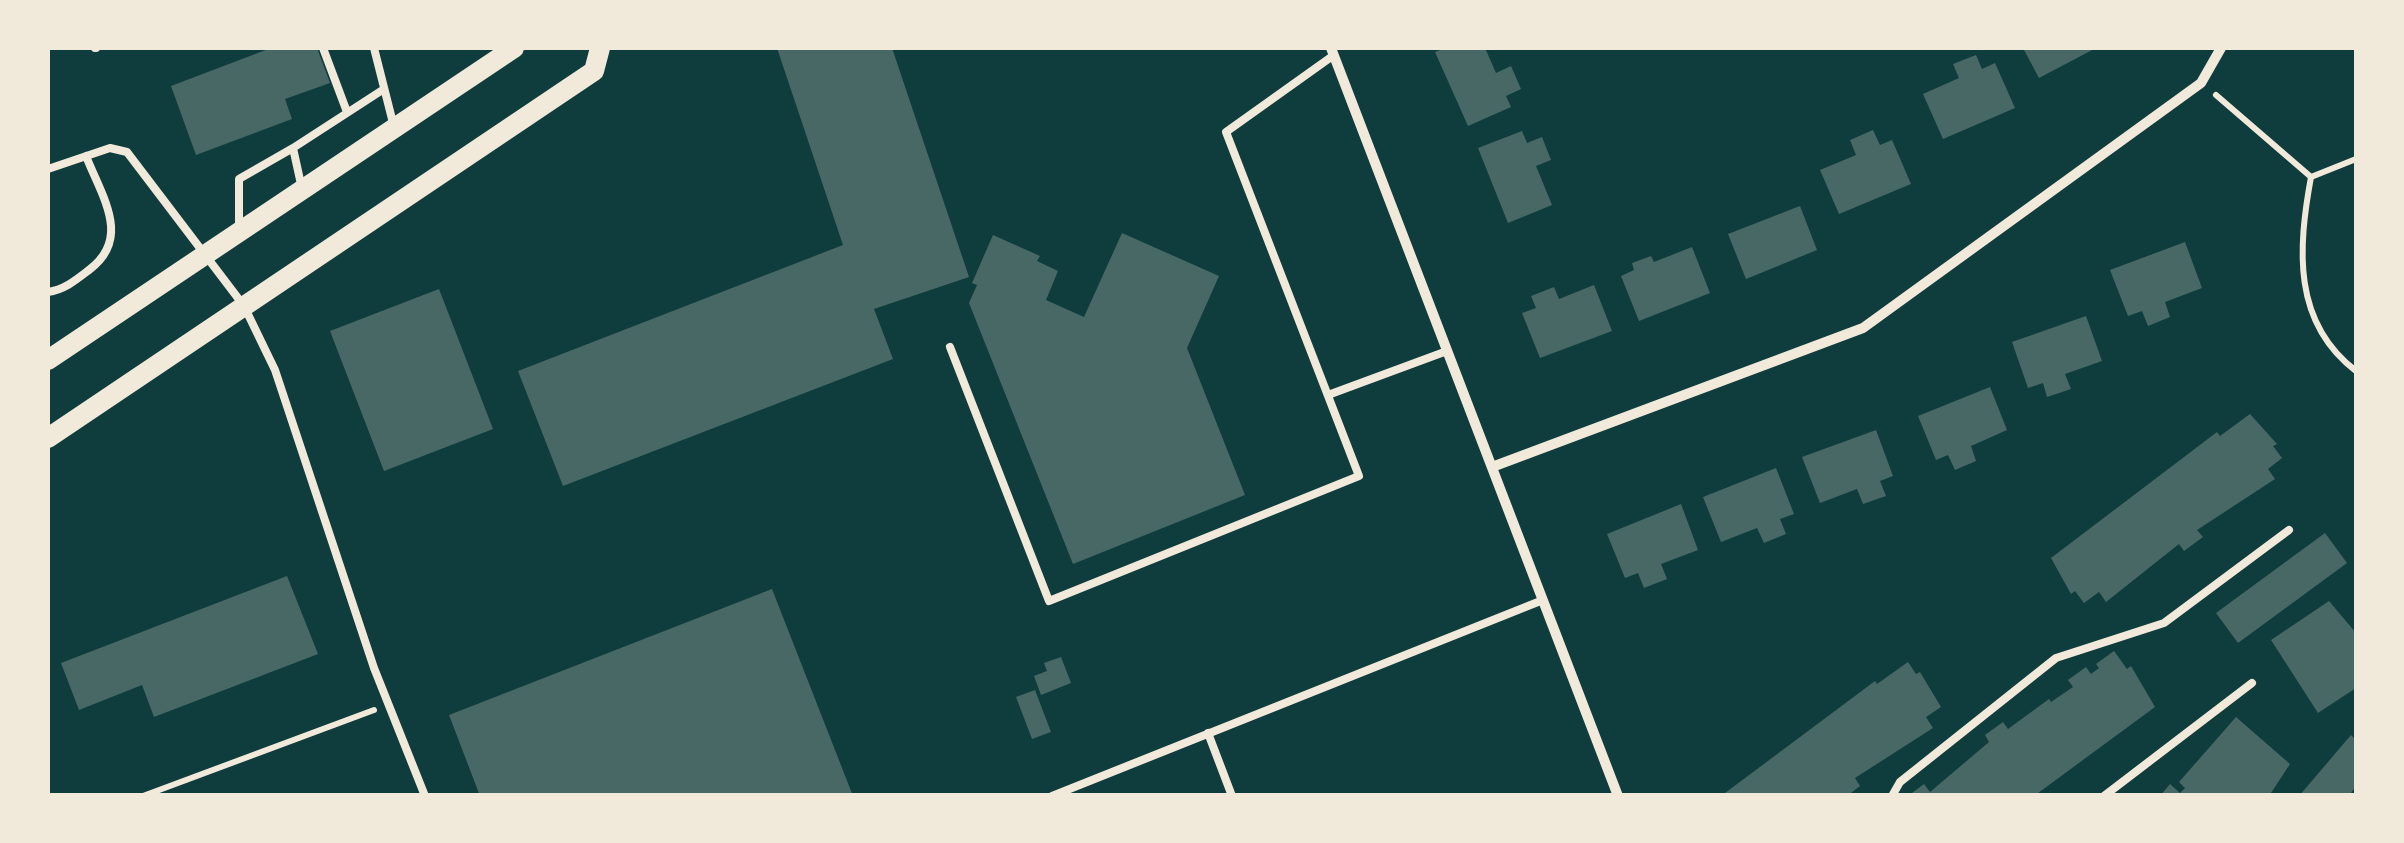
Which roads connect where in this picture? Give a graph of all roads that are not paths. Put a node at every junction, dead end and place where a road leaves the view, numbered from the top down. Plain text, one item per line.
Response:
1 (323, 48) edge
2 (374, 48) edge
3 (514, 48) edge
4 (600, 48) edge
5 (2221, 48) edge
6 (1333, 52) edge
7 (384, 89) junction
8 (347, 112) junction
9 (394, 127) junction
10 (293, 148) junction
11 (86, 156) junction
12 (48, 169) edge
13 (302, 189) junction
14 (240, 231) junction
15 (206, 253) junction
16 (48, 292) edge
17 (244, 306) junction
18 (950, 347) dead end
19 (1447, 351) junction
20 (48, 360) edge
21 (1328, 395) junction
22 (48, 438) edge
23 (1492, 468) junction
24 (2289, 530) dead end
25 (1542, 600) junction
26 (2252, 683) dead end
27 (1208, 733) junction
28 (425, 796) edge
29 (1052, 796) edge
30 (1232, 796) edge
31 (1618, 796) edge
32 (1892, 796) edge
33 (2104, 796) edge

1 - 8 lane
2 - 7 lane
3 - 9 main road
4 - 17 main road
5 - 23 street
6 - 19 street
6 - 21 lane
7 - 8 lane
7 - 9 lane
8 - 10 lane
9 - 13 main road
10 - 13 lane
10 - 14 lane
11 - 12 lane
11 - 15 lane
11 - 16 lane
13 - 14 main road
14 - 15 main road
15 - 17 lane
15 - 20 main road
17 - 22 main road
17 - 28 lane
18 - 21 lane
19 - 21 lane
19 - 23 street
23 - 25 street
24 - 32 lane
25 - 27 lane
25 - 31 street
26 - 33 lane
27 - 29 lane
27 - 30 lane

